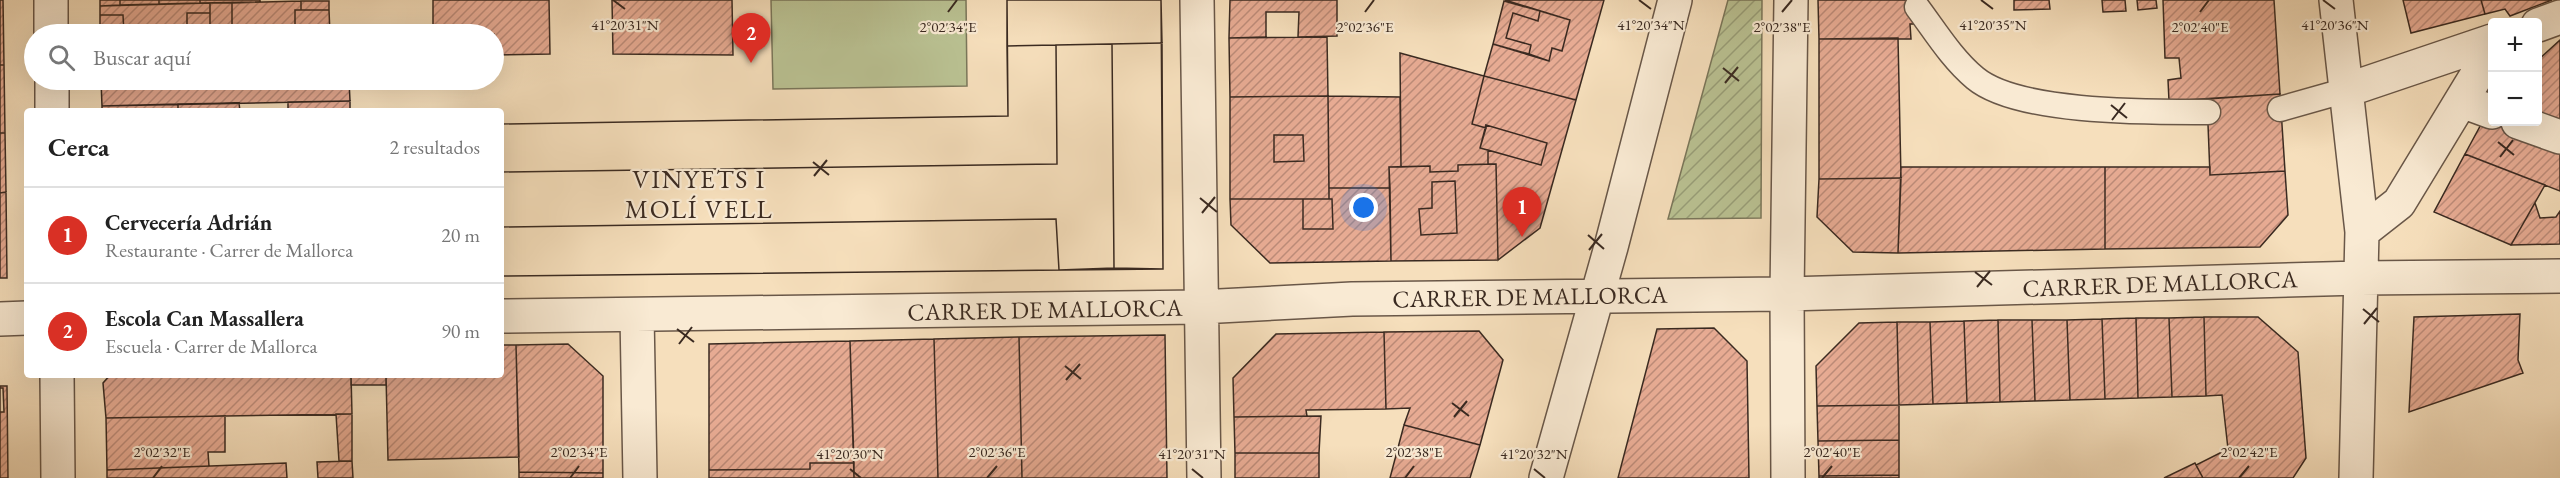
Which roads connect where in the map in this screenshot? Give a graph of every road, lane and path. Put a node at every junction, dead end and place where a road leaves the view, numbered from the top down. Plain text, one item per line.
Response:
1 (51, 0) edge
2 (1197, 0) edge
3 (1675, 0) edge
4 (1791, 0) edge
5 (2336, 0) edge
6 (1917, 7) dead end
7 (2560, 17) edge
8 (51, 24) edge
9 (2542, 24) edge
10 (2488, 43) edge
11 (2488, 59) edge
12 (52, 90) edge
13 (2347, 90) junction
14 (2462, 101) junction
15 (52, 108) edge
16 (2280, 109) dead end
17 (2488, 110) edge
18 (2208, 112) dead end
19 (2529, 126) edge
20 (2560, 137) edge
21 (2362, 232) junction
22 (2560, 276) edge
23 (2360, 278) junction
24 (1787, 294) junction
25 (1597, 296) junction
26 (1200, 308) junction
27 (637, 315) junction
28 (504, 316) edge
29 (24, 318) edge
30 (0, 319) edge
31 (57, 378) edge
32 (58, 478) edge
33 (640, 478) edge
34 (1204, 478) edge
35 (1546, 478) edge
36 (1788, 478) edge
37 (2356, 478) edge

1 - 8 street
2 - 26 street
3 - 25 street
4 - 24 street
5 - 13 street
6 - 18 lane
7 - 9 street
10 - 13 street
11 - 14 street
12 - 15 street
13 - 16 lane
13 - 21 street
14 - 17 street
14 - 21 street
19 - 20 street
21 - 23 street
22 - 23 street, CARRER DE MALLORCA
23 - 24 street, CARRER DE MALLORCA
23 - 37 street
24 - 25 street, CARRER DE MALLORCA
24 - 36 street
25 - 26 street, CARRER DE MALLORCA
25 - 35 street
26 - 27 street, CARRER DE MALLORCA
26 - 34 street
27 - 28 street, CARRER DE MALLORCA
27 - 33 street
29 - 30 street
31 - 32 street

